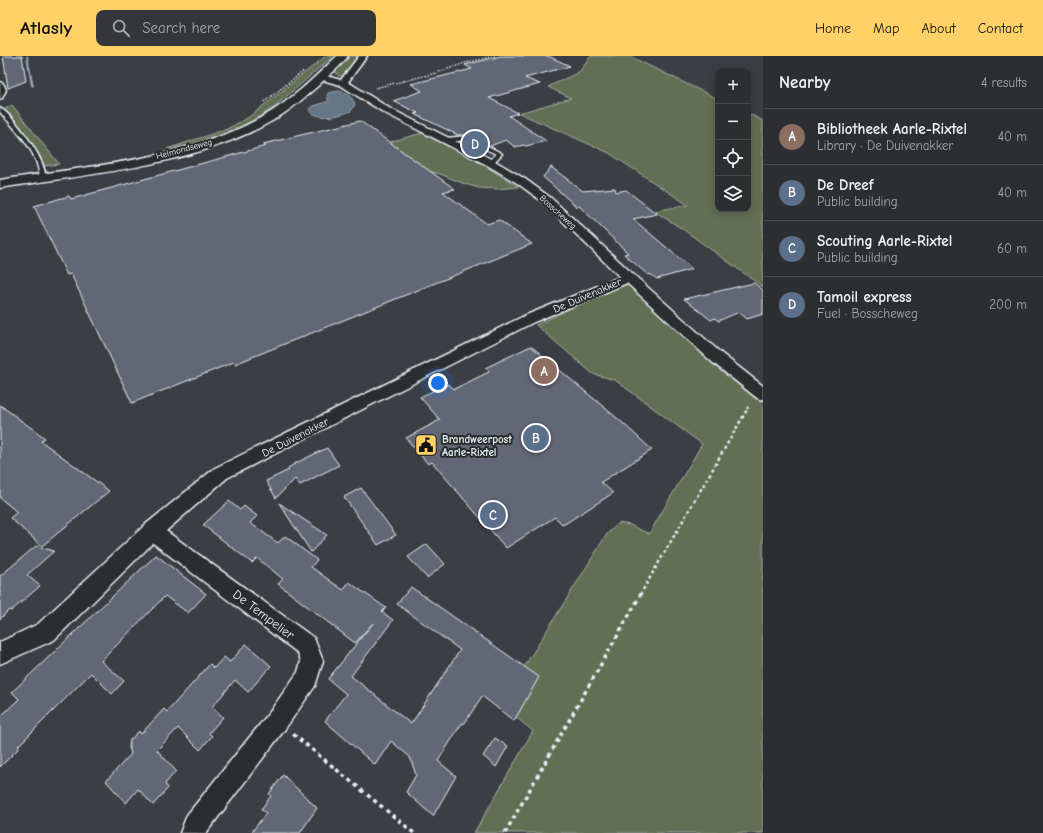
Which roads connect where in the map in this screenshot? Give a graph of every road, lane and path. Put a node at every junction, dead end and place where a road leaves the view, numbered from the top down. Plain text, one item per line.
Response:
1 (343, 56) edge
2 (363, 56) edge
3 (495, 56) edge
4 (322, 76) junction
5 (0, 83) edge
6 (343, 83) junction
7 (358, 94) junction
8 (0, 98) edge
9 (0, 110) edge
10 (42, 177) junction
11 (0, 184) edge
12 (628, 278) junction
13 (760, 393) edge
14 (152, 531) junction
15 (0, 653) edge
16 (277, 720) junction
17 (193, 833) edge
18 (414, 833) edge
19 (505, 833) edge

1 - 4 street, Helmondseweg
2 - 6 street
3 - 7 path
4 - 6 street, Bosscheweg
4 - 10 street, Helmondseweg
5 - 8 lane
6 - 7 street, Bosscheweg
7 - 12 street, Bosscheweg
9 - 10 lane
10 - 11 street, Helmondseweg
12 - 13 street, Bosscheweg
12 - 14 street, De Duivenakker
13 - 19 path
14 - 15 street, De Duivenakker
14 - 16 street, De Tempelier
16 - 17 street, De Tempelier
16 - 18 path

